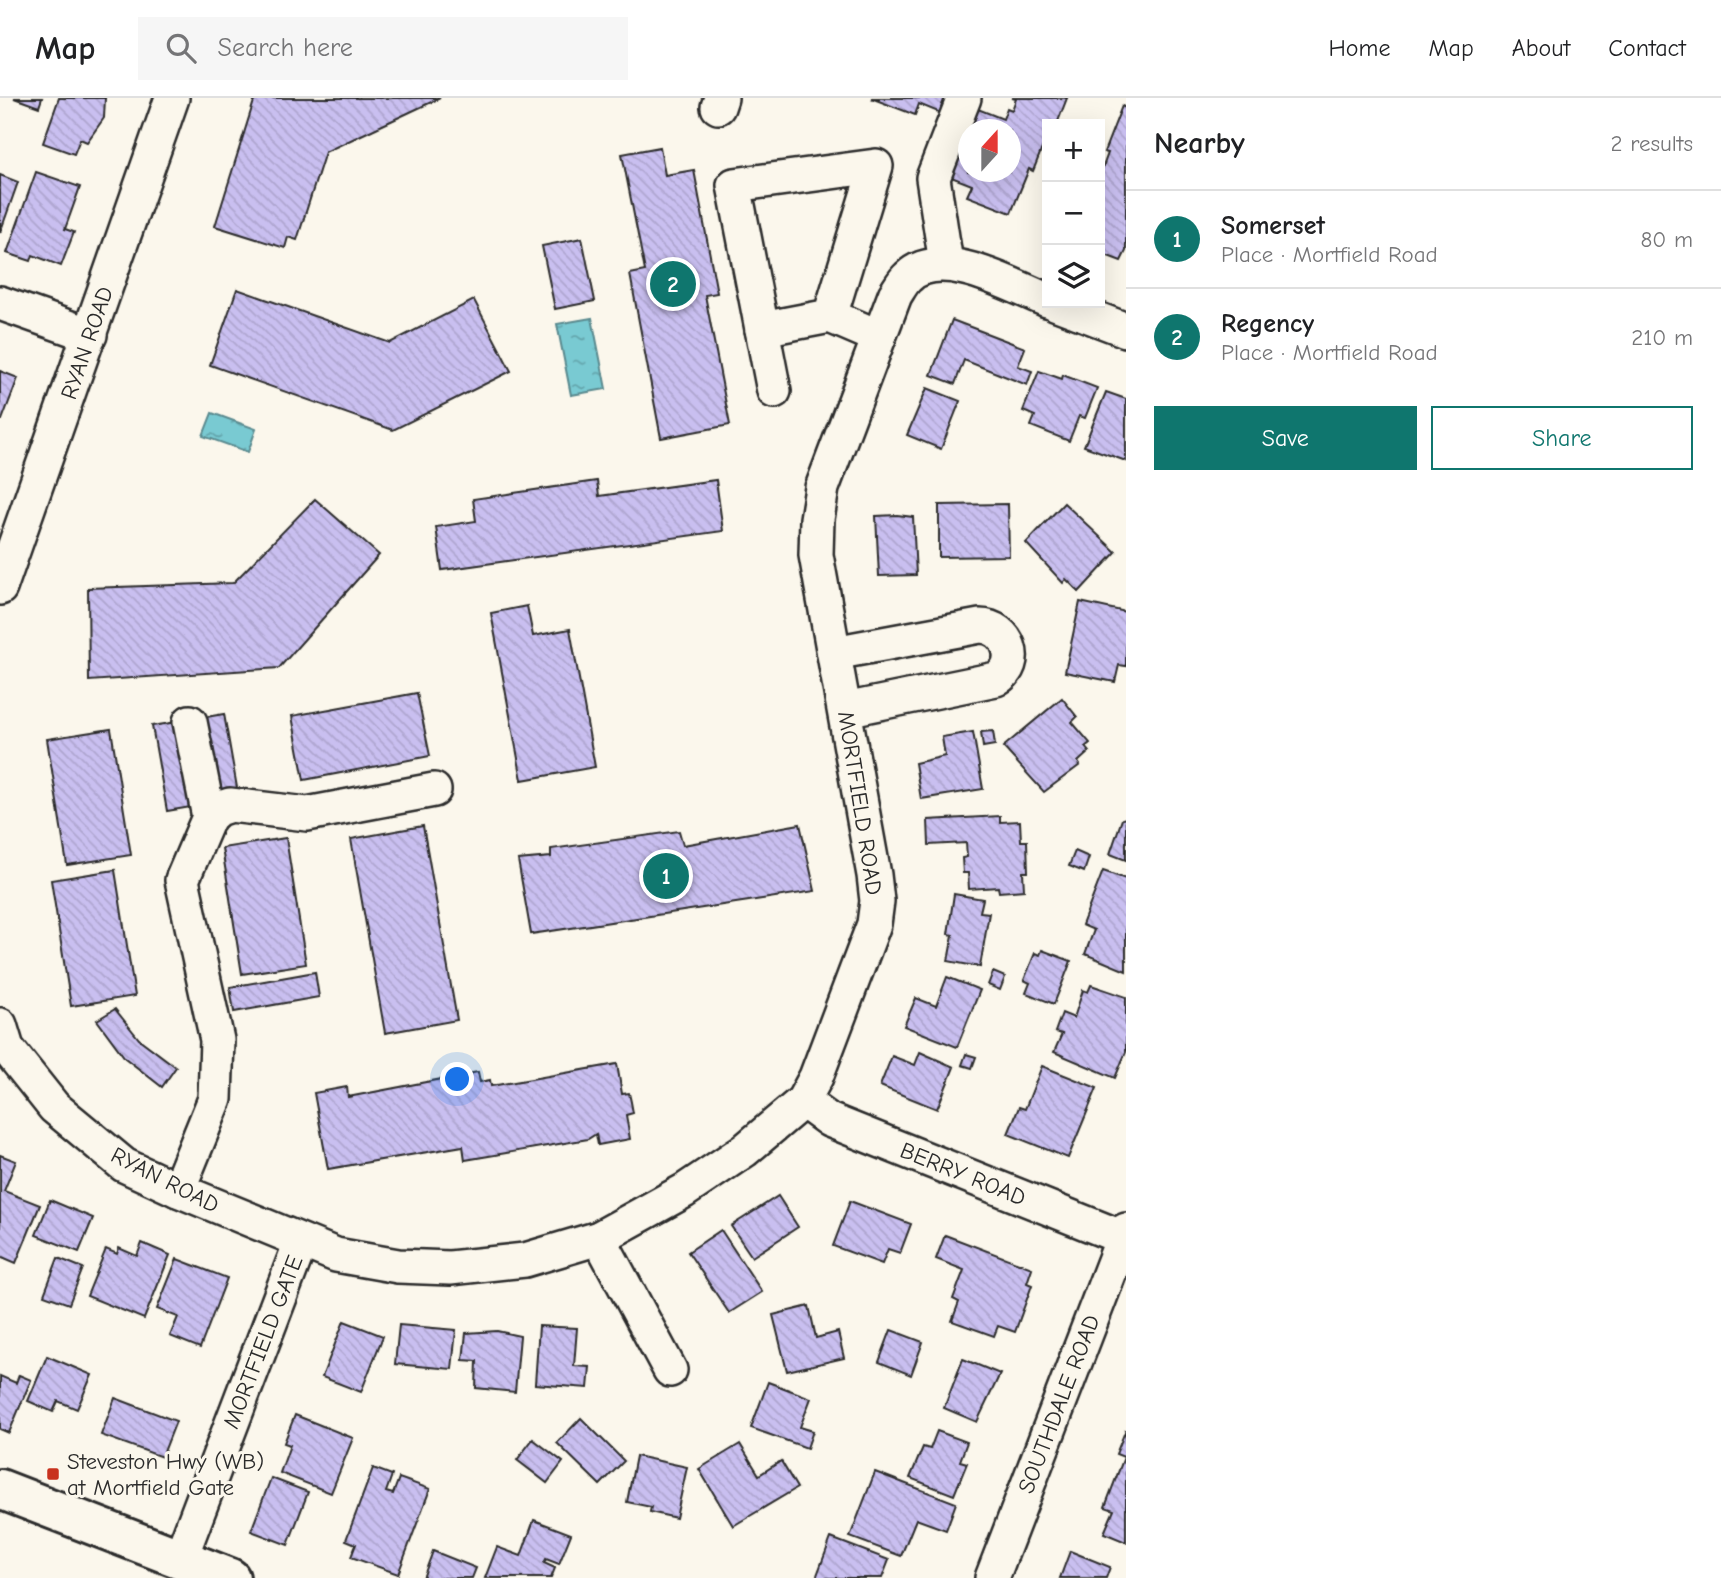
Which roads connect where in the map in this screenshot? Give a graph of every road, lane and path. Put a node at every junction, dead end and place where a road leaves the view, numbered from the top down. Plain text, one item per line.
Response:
1 (172, 98) edge
2 (964, 98) edge
3 (946, 264) junction
4 (1042, 297) edge
5 (0, 303) edge
6 (1068, 308) edge
7 (830, 316) junction
8 (762, 329) junction
9 (1126, 330) edge
10 (90, 335) junction
11 (879, 337) junction
12 (774, 391) dead end
13 (0, 588) edge
14 (834, 653) junction
15 (845, 710) junction
16 (190, 722) dead end
17 (434, 790) dead end
18 (209, 817) junction
19 (2, 1041) edge
20 (803, 1101) junction
21 (178, 1190) junction
22 (1125, 1236) edge
23 (599, 1238) junction
24 (301, 1242) junction
25 (670, 1370) dead end
26 (0, 1489) edge
27 (180, 1559) junction
28 (230, 1578) edge
29 (992, 1578) edge

1 - 10 street, RYAN ROAD
2 - 3 street
3 - 4 street
3 - 11 street, MORTFIELD ROAD
5 - 10 street
6 - 9 street
7 - 8 street
7 - 8 street
7 - 11 street
8 - 12 street
10 - 13 street, RYAN ROAD
11 - 14 street, MORTFIELD ROAD
14 - 15 street, MORTFIELD ROAD
14 - 15 street
15 - 20 street, MORTFIELD ROAD
16 - 18 street
17 - 18 street
18 - 21 street
19 - 21 street, RYAN ROAD
20 - 22 street, BERRY ROAD
20 - 23 street, MORTFIELD ROAD
21 - 24 street, RYAN ROAD
22 - 29 street, SOUTHDALE ROAD
23 - 24 street, MORTFIELD ROAD
23 - 25 street
24 - 27 street, MORTFIELD GATE
26 - 27 main road
27 - 28 main road

